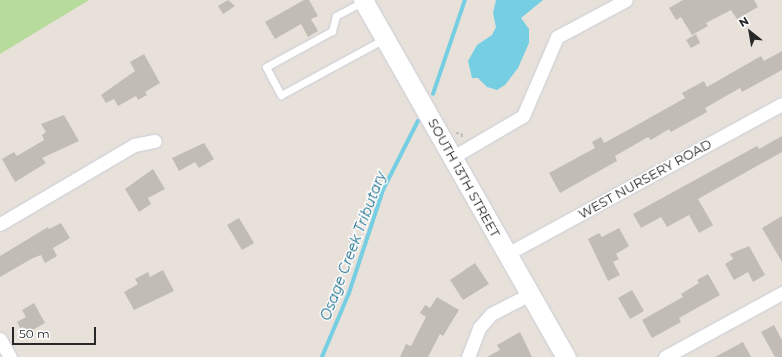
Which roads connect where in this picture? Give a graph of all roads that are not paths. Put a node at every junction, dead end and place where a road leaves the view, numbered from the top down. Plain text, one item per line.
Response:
1 (626, 0) edge
2 (363, 1) edge
3 (385, 39) junction
4 (782, 104) edge
5 (155, 141) dead end
6 (453, 157) junction
7 (0, 224) edge
8 (507, 254) junction
9 (782, 292) edge
10 (530, 294) junction
11 (0, 339) edge
12 (10, 357) edge
13 (468, 357) edge
14 (566, 357) edge
15 (665, 357) edge

1 - 6 street
2 - 3 street, SOUTH 13TH STREET
2 - 3 lane
3 - 6 street, SOUTH 13TH STREET
4 - 8 street, WEST NURSERY ROAD
5 - 7 street
6 - 8 street, SOUTH 13TH STREET
8 - 10 street, SOUTH 13TH STREET
9 - 15 street
10 - 13 street
10 - 14 street, SOUTH 13TH STREET
11 - 12 street

